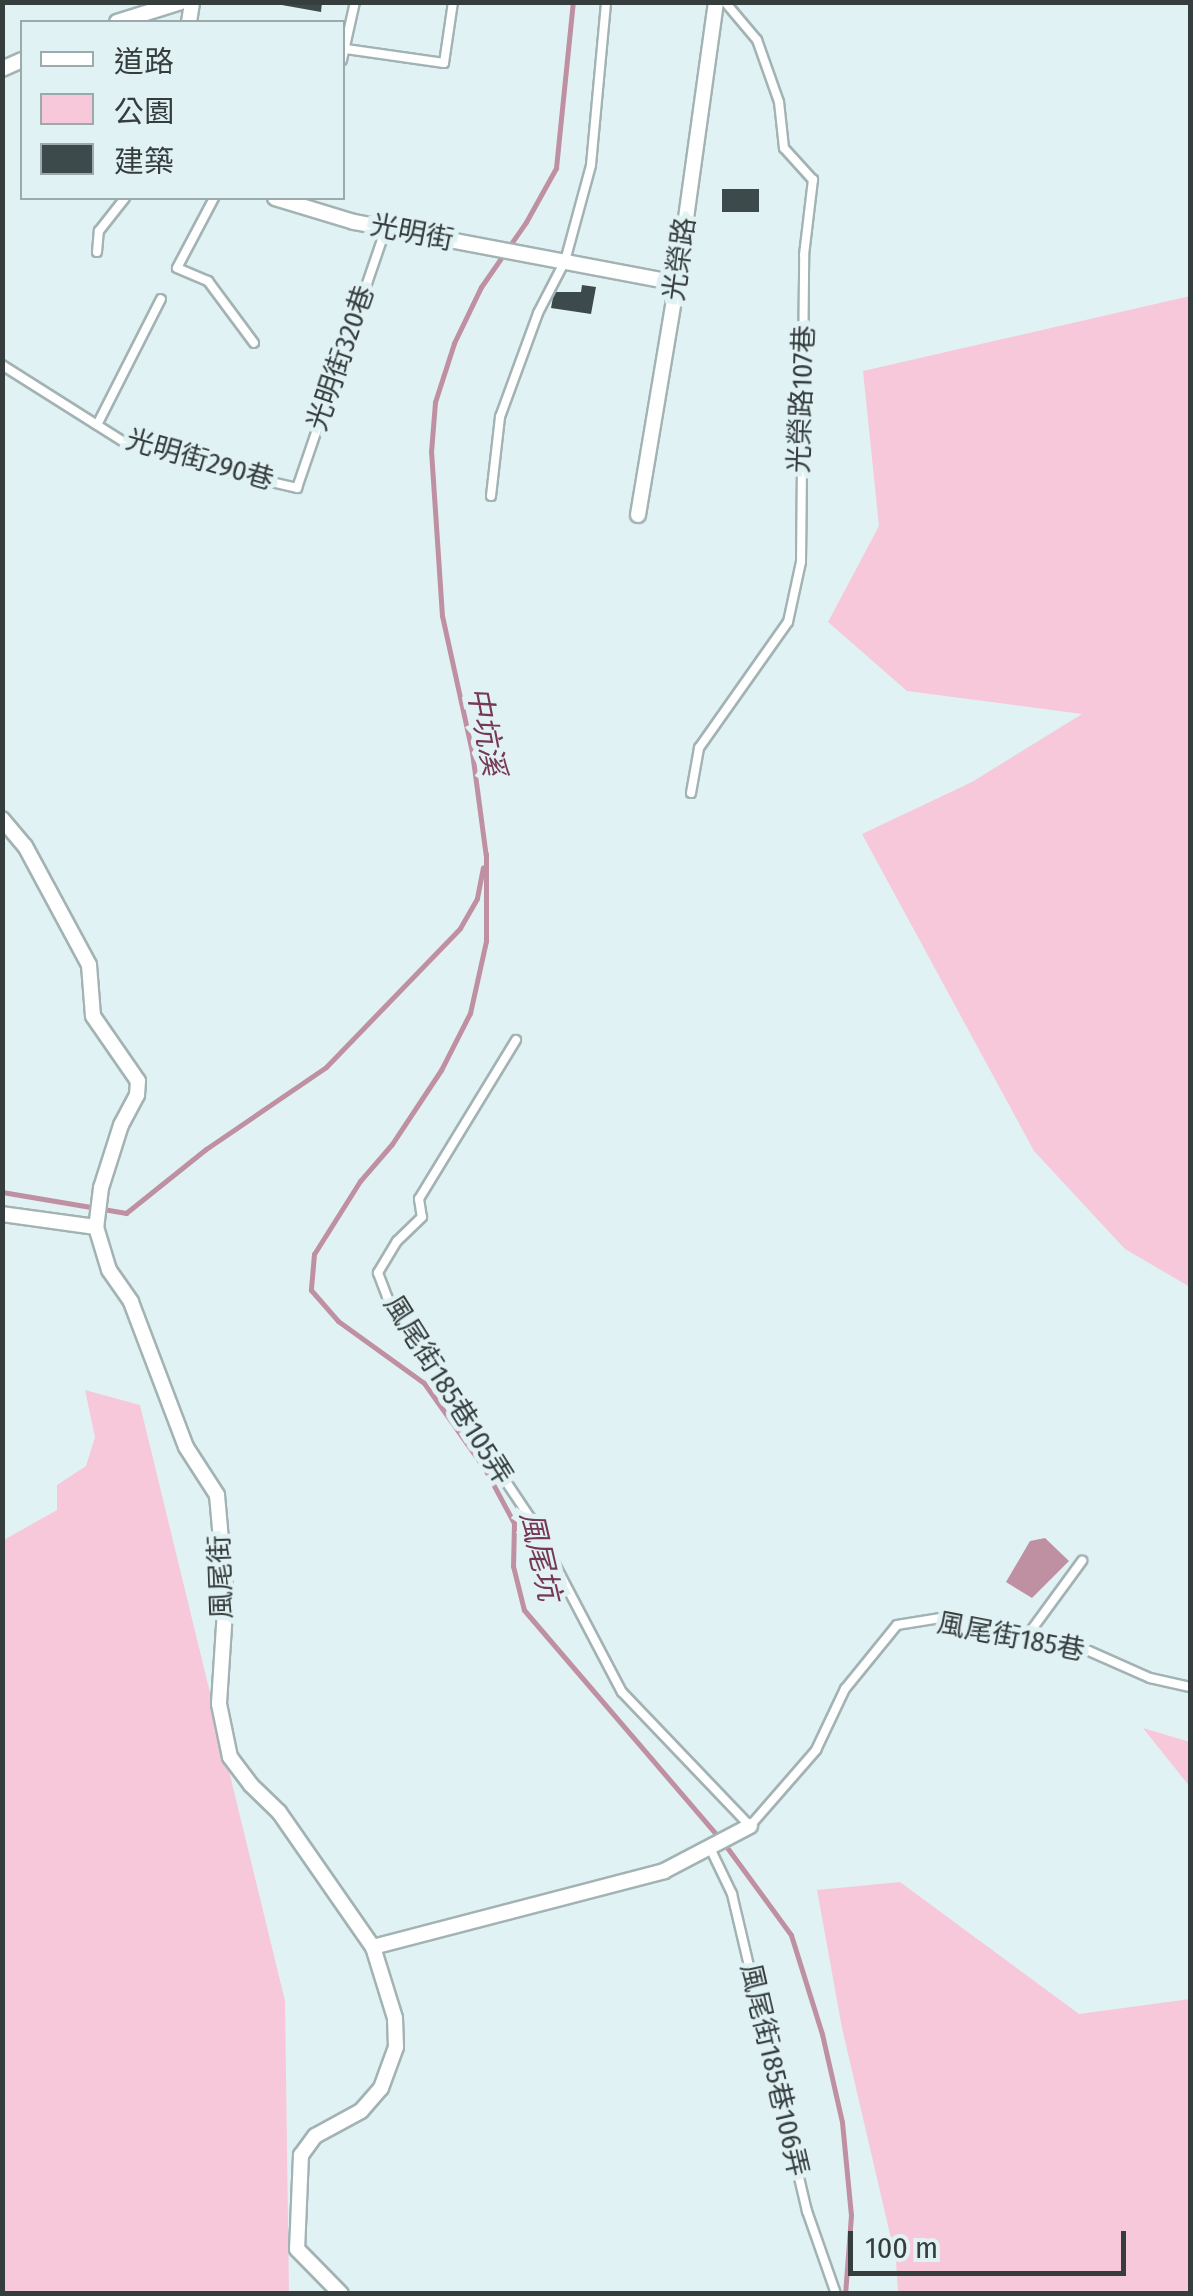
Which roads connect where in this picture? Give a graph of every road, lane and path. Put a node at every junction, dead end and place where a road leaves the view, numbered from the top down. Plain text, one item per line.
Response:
1 (181, 2) edge
2 (355, 2) edge
3 (453, 2) edge
4 (606, 2) edge
5 (716, 2) edge
6 (725, 2) edge
7 (123, 20) edge
8 (346, 49) joint
9 (123, 200) edge
10 (213, 200) edge
11 (299, 201) edge
12 (386, 228) junction
13 (97, 252) dead end
14 (564, 261) junction
15 (677, 283) junction
16 (161, 298) dead end
17 (254, 343) dead end
18 (2, 365) edge
19 (96, 425) junction
20 (296, 488) joint
21 (490, 496) dead end
22 (638, 515) dead end
23 (691, 792) dead end
24 (2, 819) edge
25 (516, 1040) dead end
26 (2, 1214) edge
27 (96, 1227) junction
28 (1082, 1561) dead end
29 (1022, 1643) junction
30 (1190, 1686) edge
31 (750, 1826) junction
32 (710, 1848) junction
33 (373, 1947) junction
34 (341, 2294) edge
35 (836, 2294) edge

1 - 7 street
2 - 8 lane
3 - 8 lane
4 - 14 lane
5 - 15 street, 光榮路
6 - 23 lane, 光榮路107巷
9 - 13 lane
10 - 17 lane
11 - 12 street, 光明街
12 - 14 street, 光明街
12 - 20 lane, 光明街320巷
14 - 15 street
14 - 21 lane
15 - 22 street, 光榮路
16 - 19 lane
18 - 19 lane, 光明街290巷
19 - 20 lane, 光明街290巷
24 - 27 street, 風尾街
25 - 31 lane, 風尾街185巷105弄
26 - 27 street
27 - 33 street, 風尾街
28 - 29 lane
29 - 30 lane, 風尾街185巷
29 - 31 lane, 風尾街185巷
31 - 32 street
32 - 33 street
32 - 35 lane, 風尾街185巷106弄
33 - 34 street, 風尾街

